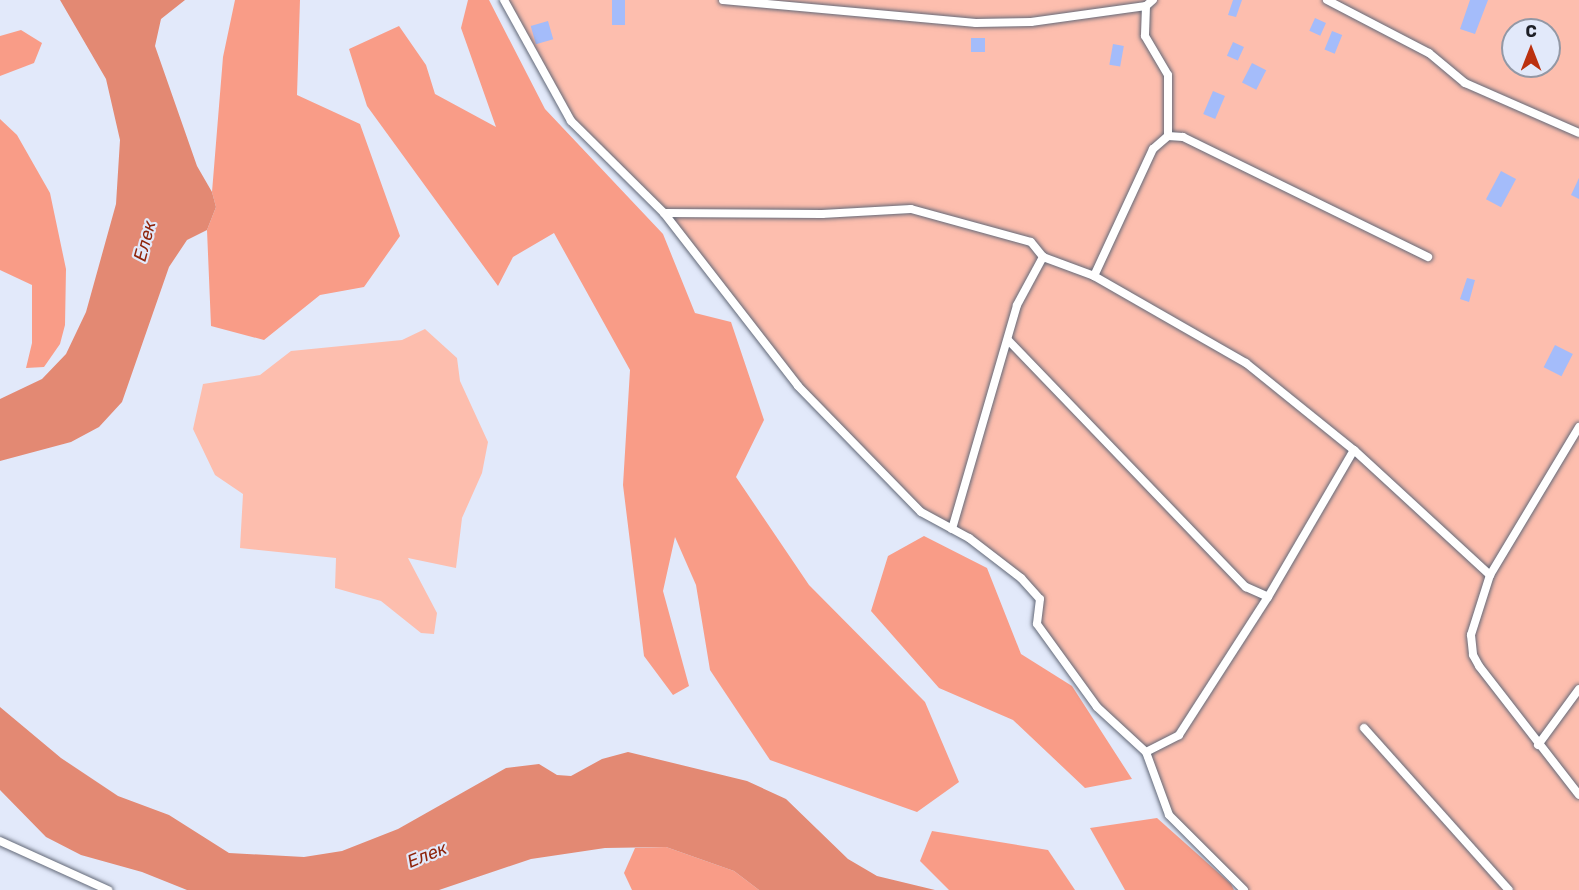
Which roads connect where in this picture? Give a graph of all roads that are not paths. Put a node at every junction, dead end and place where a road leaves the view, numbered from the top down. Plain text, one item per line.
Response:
1 (504, 0) edge
2 (723, 0) edge
3 (1327, 0) edge
4 (1149, 3) edge
5 (1579, 133) edge
6 (1168, 136) junction
7 (664, 213) junction
8 (1043, 257) junction
9 (1428, 257) dead end
10 (1094, 276) junction
11 (1008, 340) junction
12 (1579, 427) edge
13 (1354, 450) junction
14 (952, 529) junction
15 (1490, 575) junction
16 (1268, 597) junction
17 (1579, 689) edge
18 (1364, 728) dead end
19 (1538, 745) junction
20 (1146, 752) junction
21 (1579, 795) edge
22 (0, 841) edge
23 (108, 890) edge
24 (1244, 890) edge
25 (1509, 890) edge

1 - 7 lane
2 - 4 lane
3 - 5 lane
4 - 6 lane
6 - 9 lane
6 - 10 lane
7 - 8 lane
7 - 14 lane
8 - 10 lane
8 - 11 lane
10 - 13 lane
11 - 14 lane
11 - 16 lane
12 - 15 lane
13 - 15 lane
13 - 16 lane
14 - 20 lane
15 - 19 lane
16 - 20 lane
17 - 19 lane
18 - 25 lane
19 - 21 lane
20 - 24 lane
22 - 23 lane

